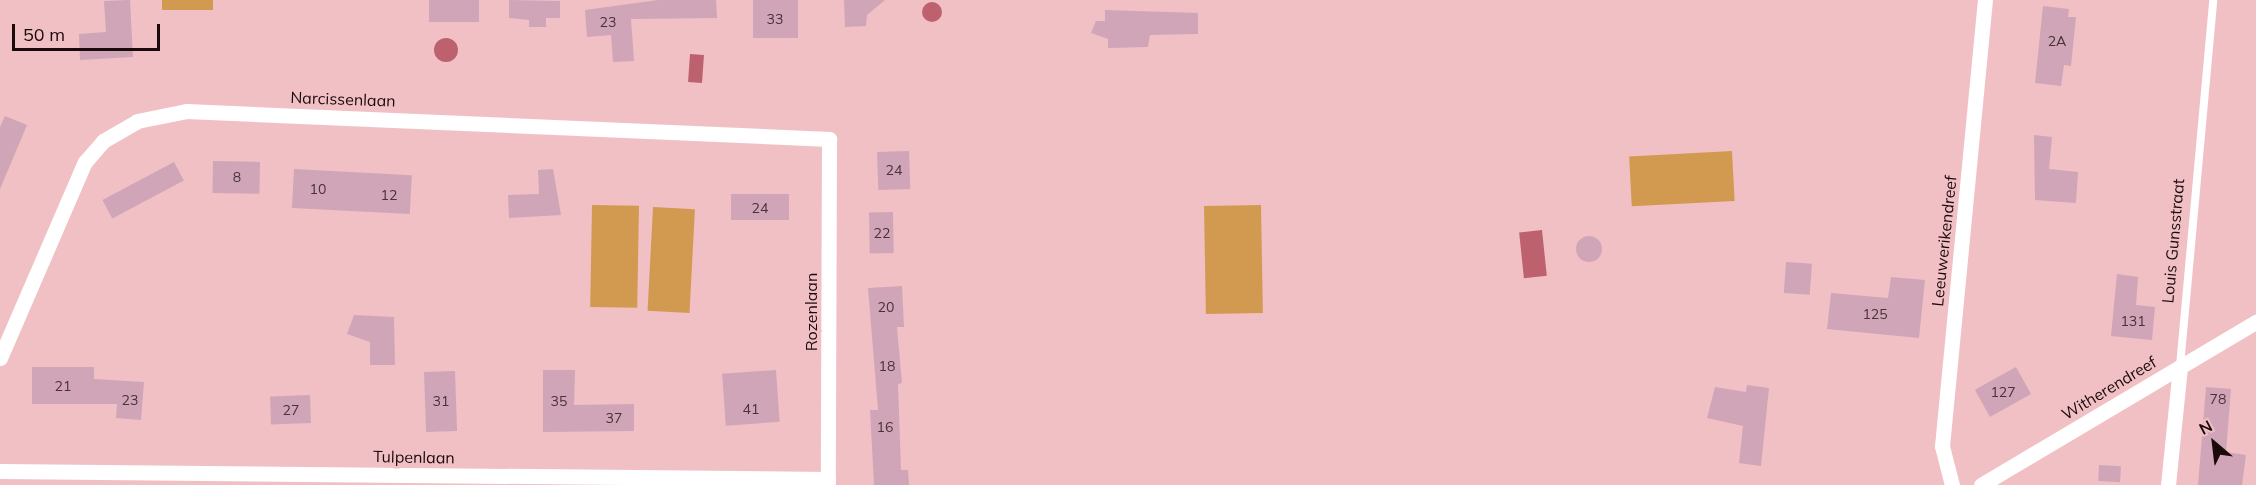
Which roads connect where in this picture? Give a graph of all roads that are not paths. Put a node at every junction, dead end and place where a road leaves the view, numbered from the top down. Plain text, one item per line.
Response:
1 (1985, 0) edge
2 (2213, 0) edge
3 (830, 139) joint
4 (2256, 322) edge
5 (0, 358) edge
6 (2180, 367) junction
7 (0, 471) edge
8 (828, 482) edge
9 (1952, 485) edge
10 (1981, 485) edge
11 (2168, 485) edge

1 - 9 street, Leeuwerikendreef
2 - 6 lane, Louis Gunsstraat
3 - 5 street, Narcissenlaan
3 - 8 street, Rozenlaan
4 - 6 street, Witherendreef
6 - 10 street, Witherendreef
6 - 11 street, Louis Gunsstraat
7 - 8 street, Tulpenlaan

